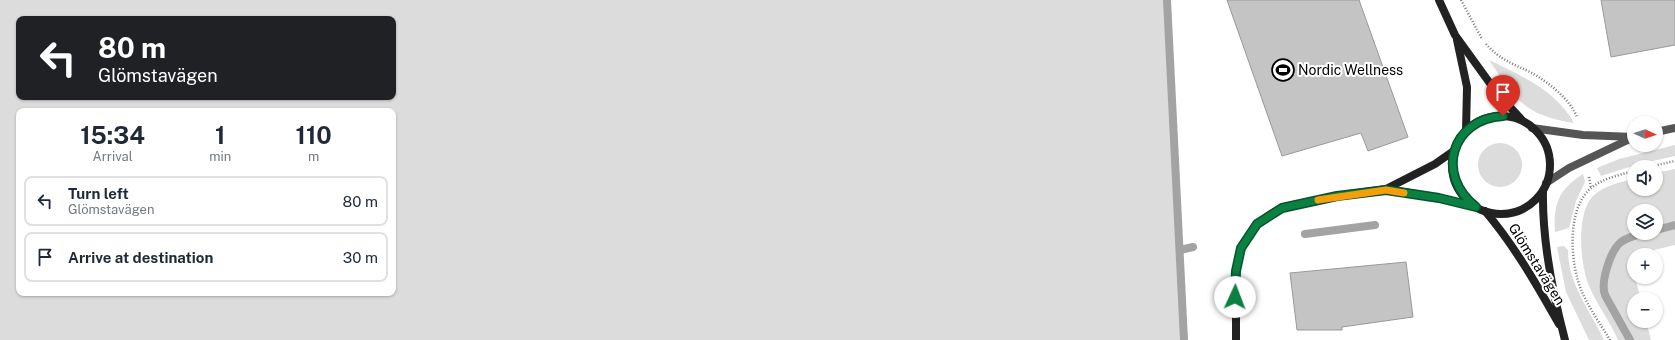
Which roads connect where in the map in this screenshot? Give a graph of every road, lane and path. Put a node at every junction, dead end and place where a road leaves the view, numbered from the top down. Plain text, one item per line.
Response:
1 (1440, 0) edge
2 (1461, 0) edge
3 (1455, 35) junction
4 (1523, 121) junction
5 (1532, 128) junction
6 (1675, 128) edge
7 (1466, 131) junction
8 (1663, 131) edge
9 (1583, 135) junction
10 (1627, 137) edge
11 (1627, 140) edge
12 (1455, 150) junction
13 (1586, 160) junction
14 (1675, 161) edge
15 (1663, 164) edge
16 (1627, 173) edge
17 (1545, 187) junction
18 (1592, 188) junction
19 (1386, 190) junction
20 (1476, 207) junction
21 (1485, 211) junction
22 (1564, 336) edge
23 (1236, 340) edge
24 (1610, 340) edge

1 - 3 main road, Glömstavägen
2 - 9 path
3 - 4 main road, Glömstavägen
3 - 7 main road, Glömstavägen
4 - 5 main road, Glömstavägen
4 - 7 main road, Glömstavägen
5 - 9 street
5 - 17 main road, Glömstavägen
6 - 8 street
7 - 12 main road, Glömstavägen
9 - 10 street
11 - 13 street
12 - 19 main road
12 - 20 main road, Glömstavägen
13 - 17 street
13 - 18 path
14 - 15 path
16 - 18 path
17 - 21 main road, Glömstavägen
17 - 22 main road, Glömstavägen
18 - 24 path
19 - 20 main road
19 - 23 main road
20 - 21 main road, Glömstavägen
21 - 22 main road, Glömstavägen

